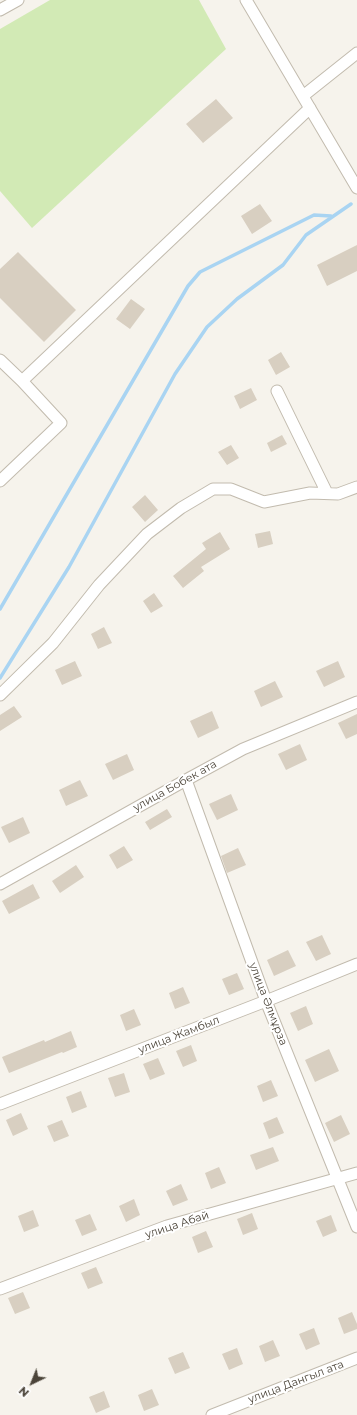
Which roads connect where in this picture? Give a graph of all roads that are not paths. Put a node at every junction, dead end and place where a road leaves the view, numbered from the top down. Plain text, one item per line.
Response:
1 (18, 0) edge
2 (246, 0) edge
3 (0, 10) edge
4 (357, 53) edge
5 (303, 96) junction
6 (310, 108) junction
7 (357, 188) edge
8 (0, 360) edge
9 (22, 381) junction
10 (277, 391) dead end
11 (0, 481) edge
12 (357, 487) edge
13 (327, 493) junction
14 (0, 695) edge
15 (357, 702) edge
16 (186, 780) junction
17 (0, 884) edge
18 (357, 964) edge
19 (266, 1001) junction
20 (0, 1104) edge
21 (357, 1173) edge
22 (338, 1178) junction
23 (357, 1227) edge
24 (0, 1288) edge
25 (357, 1358) edge
26 (212, 1415) edge

1 - 3 street
2 - 5 street
4 - 5 street
5 - 6 street
6 - 7 street
6 - 9 street
8 - 9 street
9 - 11 street
10 - 13 street
12 - 13 street
13 - 14 street
15 - 16 street, улица Бобек ата
16 - 17 street, улица Бобек ата
16 - 19 street, улица Әлмұрза
18 - 19 street, улица Жамбыл
19 - 20 street, улица Жамбыл
19 - 22 street, улица Әлмұрза
21 - 22 street, улица Абай
22 - 23 street, улица Әлмұрза
22 - 24 street, улица Абай
25 - 26 street, улица Дангыл ата

